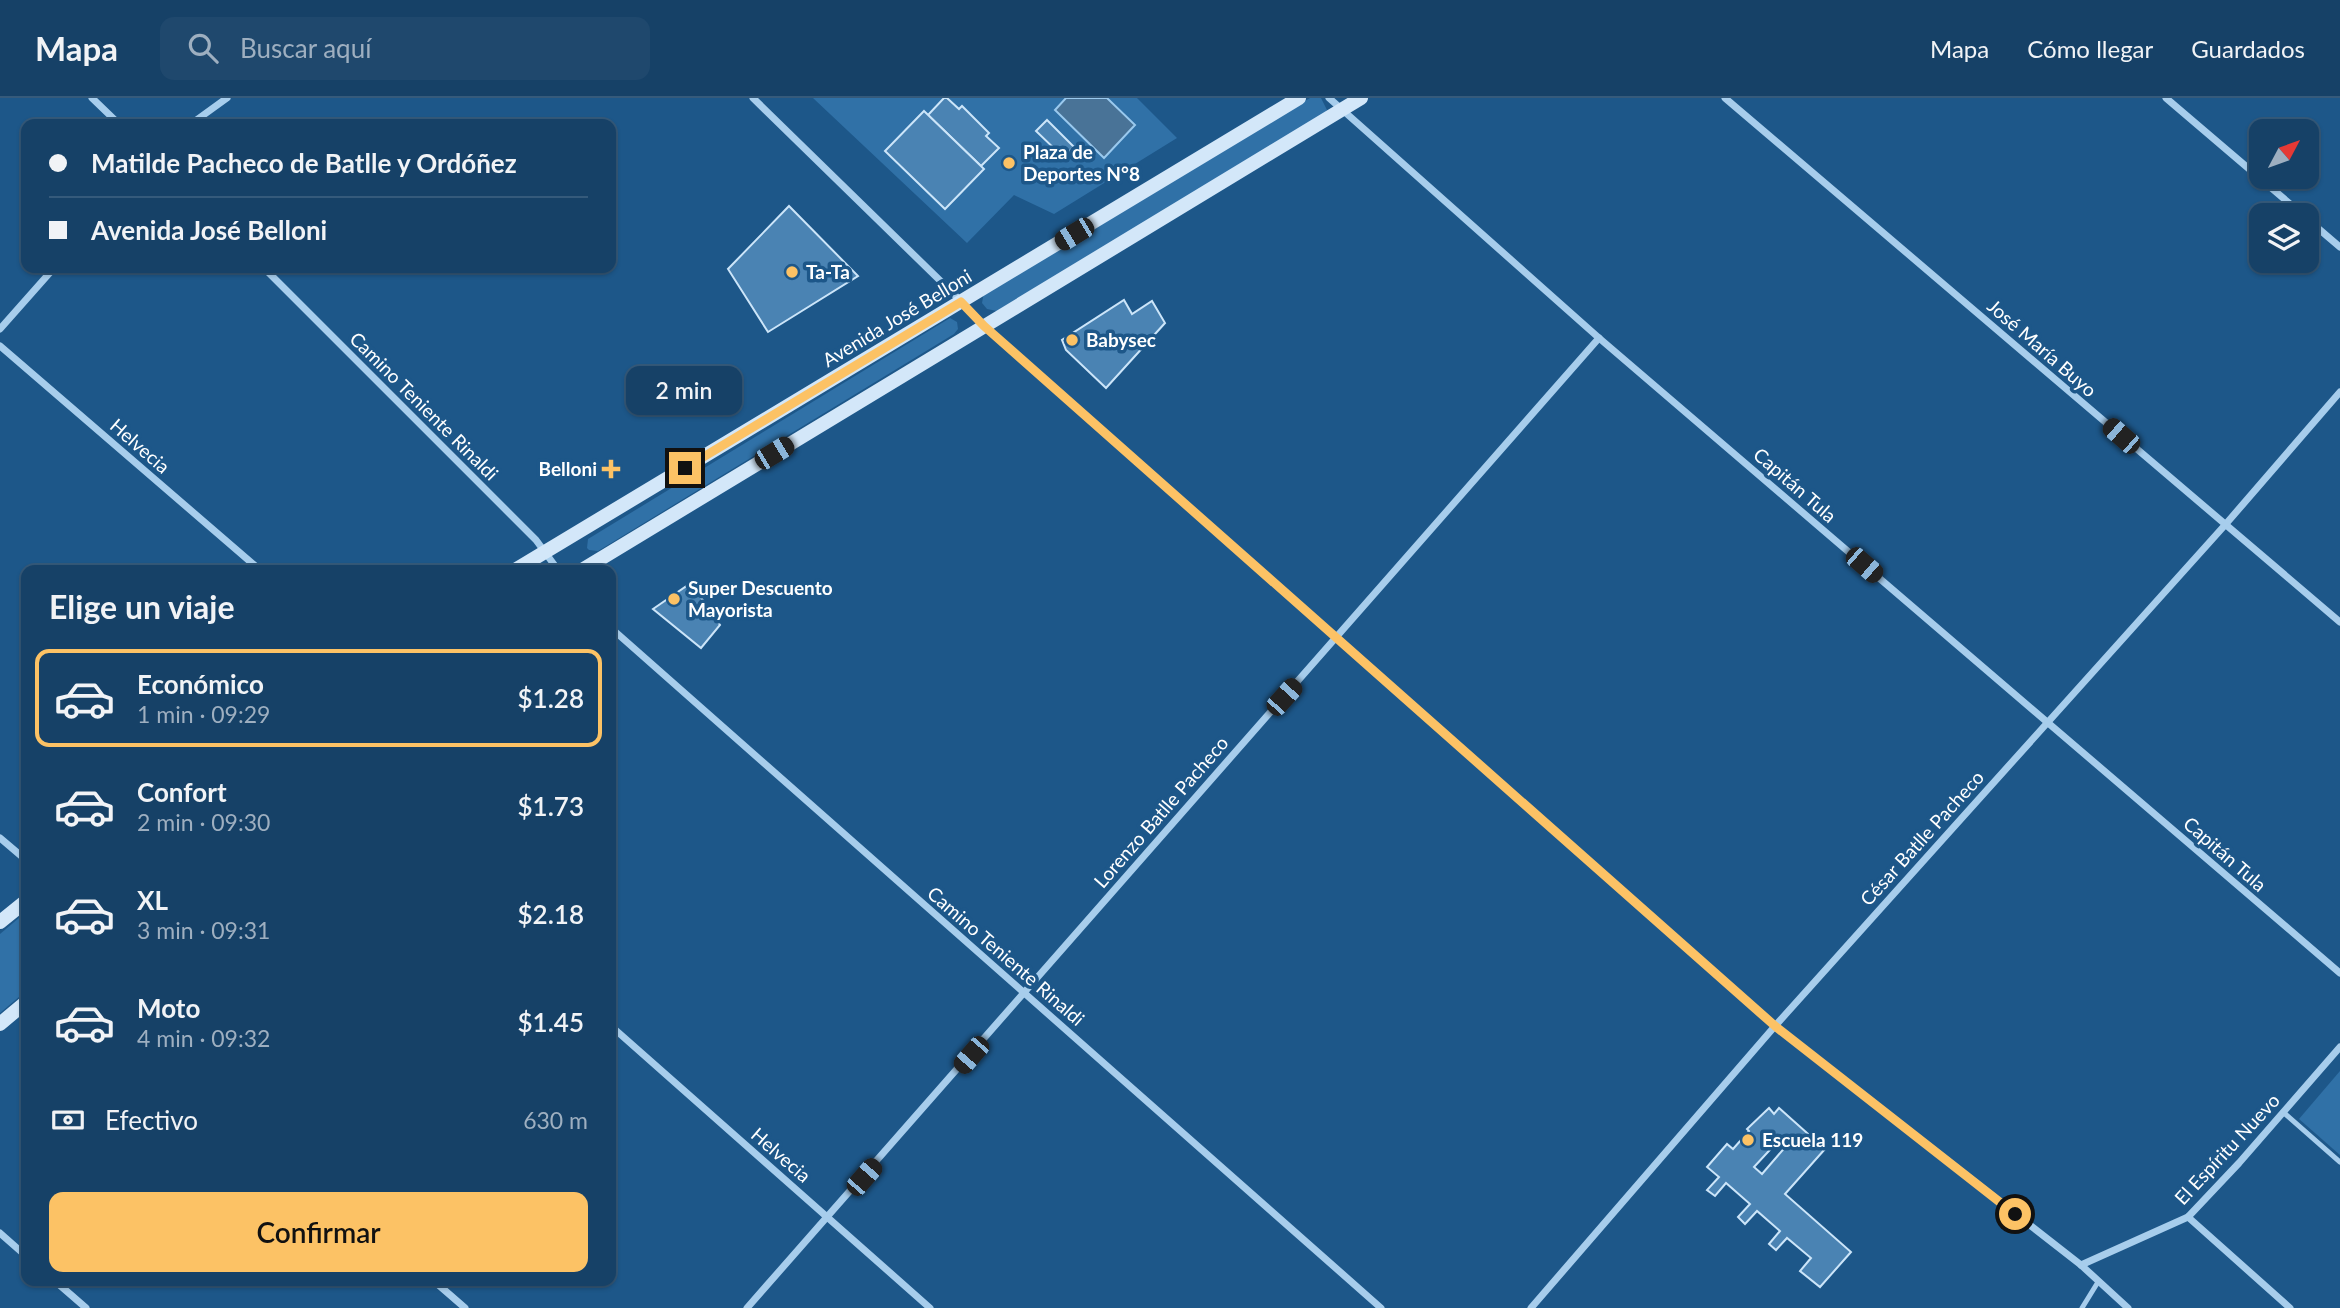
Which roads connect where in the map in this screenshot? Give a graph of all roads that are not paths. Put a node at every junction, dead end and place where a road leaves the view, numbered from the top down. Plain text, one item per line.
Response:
1 (92, 98) edge
2 (227, 98) edge
3 (753, 98) edge
4 (1299, 98) edge
5 (1329, 98) edge
6 (1361, 98) edge
7 (1725, 98) edge
8 (2166, 98) edge
9 (1342, 110) junction
10 (114, 119) edge
11 (198, 119) edge
12 (2289, 203) edge
13 (2319, 229) edge
14 (2340, 247) edge
15 (50, 273) edge
16 (269, 273) edge
17 (961, 302) junction
18 (984, 326) junction
19 (0, 329) edge
20 (1599, 338) junction
21 (0, 346) edge
22 (2340, 392) edge
23 (2225, 525) junction
24 (546, 551) junction
25 (254, 565) edge
26 (523, 565) edge
27 (555, 565) edge
28 (590, 565) edge
29 (2340, 622) edge
30 (616, 632) edge
31 (1336, 638) junction
32 (2048, 722) junction
33 (0, 838) edge
34 (21, 856) edge
35 (21, 905) edge
36 (0, 922) edge
37 (2340, 973) edge
38 (1024, 993) junction
39 (21, 1006) edge
40 (0, 1024) edge
41 (1775, 1026) junction
42 (616, 1030) edge
43 (2340, 1047) edge
44 (2283, 1112) junction
45 (2340, 1162) edge
46 (2188, 1217) junction
47 (828, 1218) junction
48 (0, 1233) edge
49 (21, 1252) edge
50 (2081, 1265) junction
51 (2098, 1282) junction
52 (61, 1286) edge
53 (440, 1286) edge
54 (86, 1308) edge
55 (465, 1308) edge
56 (747, 1308) edge
57 (930, 1308) edge
58 (1381, 1308) edge
59 (1531, 1308) edge
60 (2082, 1308) edge
61 (2128, 1308) edge
62 (2290, 1308) edge

1 - 10 street
2 - 11 street
3 - 17 street
4 - 17 main road, Avenida José Belloni
5 - 9 street, Capitán Tula
6 - 9 main road
7 - 23 street, José María Buyo
8 - 12 street
9 - 18 main road
9 - 20 street, Capitán Tula
13 - 14 street
15 - 19 street
16 - 24 street, Camino Teniente Rinaldi
17 - 18 street
17 - 24 main road, Avenida José Belloni
18 - 28 main road
18 - 31 street
20 - 31 street, Lorenzo Batlle Pacheco
20 - 32 street, Capitán Tula
21 - 25 street, Helvecia
22 - 23 street, César Batlle Pacheco
23 - 29 street, José María Buyo
23 - 32 street, César Batlle Pacheco
24 - 26 main road, Avenida José Belloni
24 - 27 street, Camino Teniente Rinaldi
30 - 38 street, Camino Teniente Rinaldi
31 - 38 street, Lorenzo Batlle Pacheco
31 - 41 street
32 - 37 street, Capitán Tula
32 - 41 street, César Batlle Pacheco
33 - 34 street
35 - 36 main road
38 - 47 street, Lorenzo Batlle Pacheco
38 - 58 street, Camino Teniente Rinaldi
39 - 40 main road
41 - 50 street
41 - 59 street, César Batlle Pacheco
42 - 47 street, Helvecia
43 - 44 street, El Espíritu Nuevo
44 - 45 lane
44 - 46 street, El Espíritu Nuevo
46 - 50 street, El Espíritu Nuevo
46 - 62 street
47 - 56 street, Lorenzo Batlle Pacheco
47 - 57 street, Helvecia
48 - 49 street
50 - 51 street
51 - 60 lane
51 - 61 street
52 - 54 street
53 - 55 street

